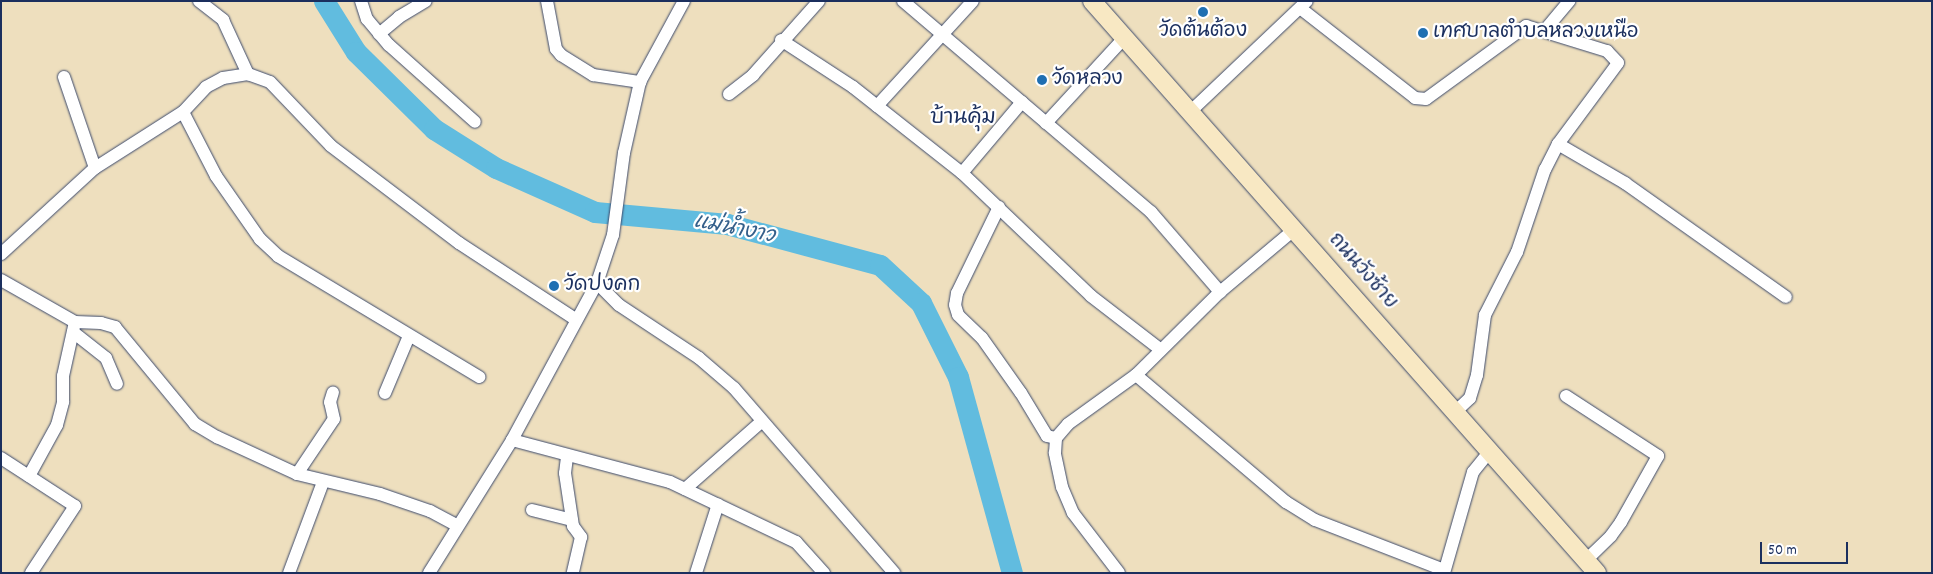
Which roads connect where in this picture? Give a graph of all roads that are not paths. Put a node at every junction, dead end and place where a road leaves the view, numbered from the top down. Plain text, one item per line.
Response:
1 (198, 1) edge
2 (361, 1) edge
3 (426, 1) edge
4 (547, 1) edge
5 (684, 1) edge
6 (819, 1) edge
7 (903, 1) edge
8 (973, 1) edge
9 (1092, 1) edge
10 (1569, 1) edge
11 (1304, 5) edge
12 (1545, 30) junction
13 (379, 34) junction
14 (942, 35) junction
15 (1125, 38) junction
16 (781, 40) junction
17 (248, 74) junction
18 (64, 77) dead end
19 (640, 82) junction
20 (729, 94) dead end
21 (1022, 102) junction
22 (877, 106) junction
23 (1192, 110) junction
24 (183, 112) junction
25 (475, 122) dead end
26 (1046, 123) junction
27 (1558, 144) junction
28 (95, 168) junction
29 (962, 173) junction
30 (999, 207) junction
31 (1296, 228) junction
32 (1, 254) edge
33 (1, 280) edge
34 (597, 283) junction
35 (1220, 292) junction
36 (1786, 297) dead end
37 (575, 319) junction
38 (74, 327) junction
39 (409, 336) junction
40 (1161, 350) junction
41 (1136, 374) junction
42 (479, 376) dead end
43 (117, 384) dead end
44 (333, 392) dead end
45 (385, 394) dead end
46 (1566, 396) dead end
47 (1455, 412) junction
48 (761, 422) junction
49 (1056, 438) junction
50 (512, 440) junction
51 (1490, 451) junction
52 (567, 457) junction
53 (1, 458) edge
54 (297, 474) junction
55 (29, 476) junction
56 (323, 482) junction
57 (685, 489) junction
58 (718, 504) junction
59 (532, 510) dead end
60 (572, 520) junction
61 (456, 525) junction
62 (1586, 560) junction
63 (1444, 571) edge
64 (31, 573) edge
65 (289, 573) edge
66 (429, 573) edge
67 (573, 573) edge
68 (696, 573) edge
69 (824, 573) edge
70 (894, 573) edge
71 (1119, 573) edge
72 (1597, 573) edge

1 - 17 street
2 - 13 street
3 - 13 street
4 - 19 street
5 - 19 street
6 - 16 street
7 - 14 street
8 - 14 street
9 - 15 main road, ถนนวังซ้าย
10 - 12 street
11 - 12 street
11 - 23 street
12 - 27 street
13 - 25 street
14 - 21 street
14 - 22 street
15 - 23 main road, ถนนวังซ้าย
15 - 26 street
16 - 20 street
16 - 22 street
17 - 24 street
17 - 37 street
18 - 28 street
19 - 34 street
21 - 26 street
21 - 29 street
22 - 29 street
23 - 31 main road, ถนนวังซ้าย
24 - 28 street
24 - 39 street
26 - 35 street
27 - 36 street
27 - 47 street
28 - 32 street
29 - 30 street
30 - 40 street
30 - 49 street
31 - 35 street
31 - 47 main road, ถนนวังซ้าย
33 - 38 street
34 - 37 street
34 - 48 street
35 - 40 street
37 - 50 street
38 - 43 street
38 - 54 street
38 - 55 street
39 - 42 street
39 - 45 street
40 - 41 street
41 - 49 street
41 - 63 street
44 - 54 street
46 - 62 street
47 - 51 main road, ถนนวังซ้าย
48 - 57 street
48 - 70 street
49 - 71 street
50 - 52 street
50 - 61 street
51 - 62 main road, ถนนวังซ้าย
51 - 63 street
52 - 57 street
52 - 60 street
53 - 55 street
54 - 56 street
55 - 64 street
56 - 61 street
56 - 65 street
57 - 58 street
58 - 68 street
58 - 69 street
59 - 60 street
60 - 67 street
61 - 66 street
62 - 72 main road, ถนนวังซ้าย

